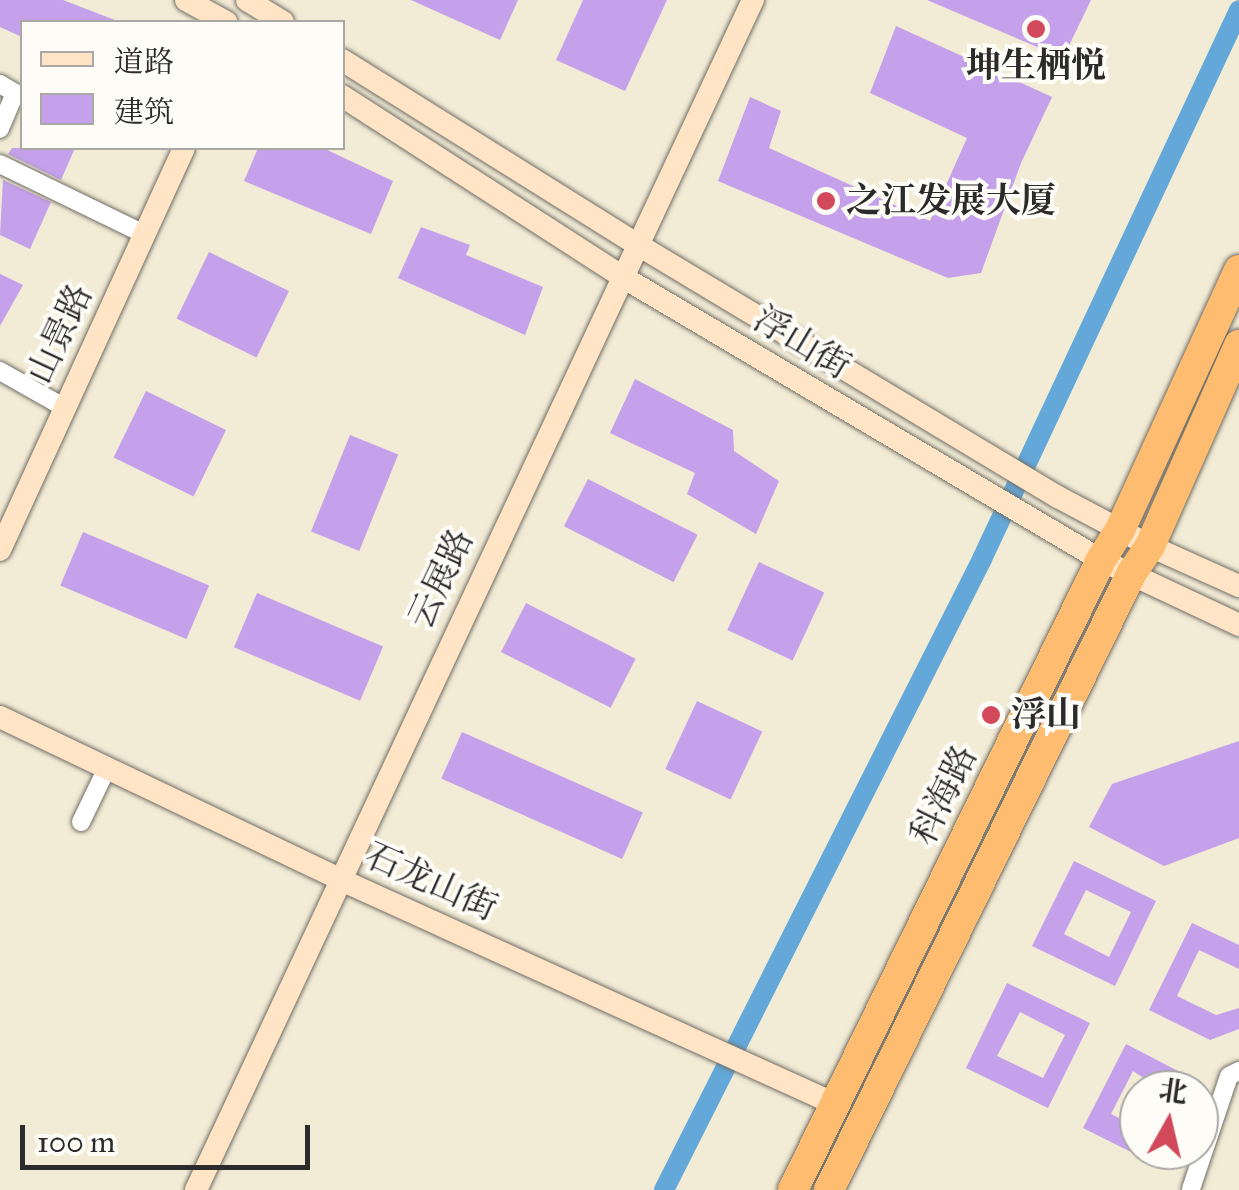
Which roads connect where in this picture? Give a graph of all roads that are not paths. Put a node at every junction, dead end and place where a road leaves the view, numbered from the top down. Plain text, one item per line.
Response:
1 (186, 0) edge
2 (246, 0) edge
3 (753, 0) edge
4 (222, 20) edge
5 (280, 20) edge
6 (345, 62) edge
7 (0, 84) edge
8 (345, 98) edge
9 (0, 130) edge
10 (183, 150) edge
11 (0, 164) edge
12 (144, 234) junction
13 (640, 246) junction
14 (1239, 270) edge
15 (621, 276) junction
16 (1239, 345) edge
17 (0, 372) edge
18 (64, 408) junction
19 (1120, 530) junction
20 (1150, 546) junction
21 (0, 550) edge
22 (1101, 560) junction
23 (1131, 574) junction
24 (1239, 586) edge
25 (1239, 625) edge
26 (0, 718) edge
27 (107, 768) junction
28 (81, 822) dead end
29 (339, 879) junction
30 (1239, 1071) edge
31 (835, 1104) junction
32 (1192, 1189) edge
33 (196, 1190) edge
34 (793, 1190) edge
35 (829, 1190) edge

1 - 4 street
2 - 5 street
3 - 13 street, 云展路
6 - 13 street, 浮山街
7 - 9 street
8 - 15 street, 浮山街
10 - 12 street, 山景路
11 - 12 street
12 - 18 street, 山景路
13 - 15 street, 云展路
13 - 19 street, 浮山街
14 - 19 highway, 科海路
15 - 22 street, 浮山街
15 - 29 street, 云展路
16 - 20 highway, 科海路
17 - 18 street
18 - 21 street, 山景路
19 - 20 street, 浮山街
19 - 22 highway, 科海路
20 - 23 highway, 科海路
20 - 24 street, 浮山街
22 - 23 street, 浮山街
22 - 31 highway, 科海路
23 - 25 street, 浮山街
23 - 35 highway, 科海路
26 - 27 street, 石龙山街
27 - 28 street
27 - 29 street, 石龙山街
29 - 31 street, 石龙山街
29 - 33 street, 云展路
30 - 32 street
31 - 34 highway, 科海路

